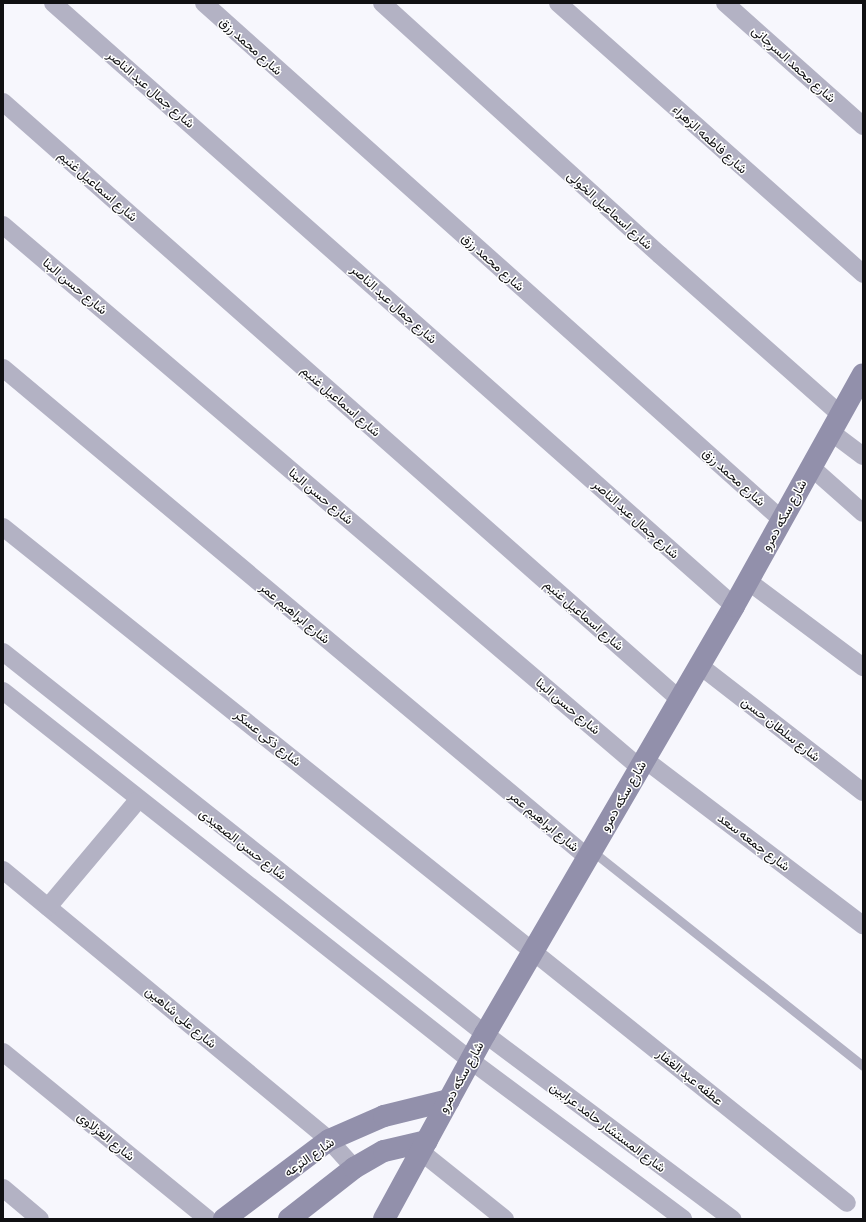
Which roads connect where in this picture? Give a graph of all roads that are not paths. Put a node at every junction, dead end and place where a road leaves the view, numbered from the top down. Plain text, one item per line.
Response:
1 (53, 3) edge
2 (204, 3) edge
3 (382, 3) edge
4 (558, 3) edge
5 (725, 3) edge
6 (3, 102) edge
7 (863, 126) edge
8 (3, 225) edge
9 (863, 274) edge
10 (3, 368) edge
11 (863, 374) edge
12 (836, 423) junction
13 (863, 456) edge
14 (811, 467) junction
15 (863, 514) edge
16 (782, 520) junction
17 (3, 527) edge
18 (748, 581) junction
19 (734, 606) junction
20 (3, 652) edge
21 (699, 665) junction
22 (863, 667) edge
23 (3, 691) edge
24 (679, 699) junction
25 (642, 763) junction
26 (863, 792) edge
27 (139, 799) junction
28 (189, 802) junction
29 (170, 824) junction
30 (589, 854) junction
31 (3, 870) edge
32 (48, 907) junction
33 (863, 925) edge
34 (533, 950) junction
35 (484, 1034) junction
36 (3, 1052) edge
37 (470, 1060) junction
38 (863, 1066) edge
39 (449, 1100) junction
40 (329, 1140) junction
41 (424, 1146) junction
42 (354, 1168) junction
43 (3, 1188) edge
44 (847, 1203) dead end
45 (40, 1219) edge
46 (208, 1219) edge
47 (224, 1219) edge
48 (289, 1219) edge
49 (384, 1219) edge
50 (505, 1219) edge
51 (683, 1219) edge
52 (732, 1219) edge

1 - 19 street, شارع جمال عبد الناصر
2 - 16 street, شارع محمد رزق
3 - 12 street, شارع اسماعيل الخولى
4 - 9 street, شارع فاطمه الزهراء
5 - 7 street, شارع محمد السرجانى
6 - 24 street, شارع اسماعيل غنيم
8 - 25 street, شارع حسن البنا
10 - 30 street, شارع ابراهيم عمر
11 - 12 main road, شارع سكه دمرو
12 - 13 street, شارع اسماعيل الخولى
12 - 14 main road, شارع سكه دمرو
14 - 15 street
14 - 16 main road, شارع سكه دمرو
16 - 18 main road, شارع سكه دمرو
17 - 34 street, شارع ذكى عسكر
18 - 19 main road, شارع سكه دمرو
18 - 22 street
19 - 21 main road, شارع سكه دمرو
20 - 28 street, شارع حسن الصعيدى
21 - 24 main road, شارع سكه دمرو
21 - 26 street, شارع سلطان حسن
23 - 27 street
24 - 25 main road, شارع سكه دمرو
25 - 30 main road, شارع سكه دمرو
25 - 33 street, شارع جمعه سعد
27 - 29 street
27 - 32 street
28 - 29 street
28 - 35 street, شارع حسن الصعيدى
29 - 37 street
30 - 34 main road, شارع سكه دمرو
30 - 38 lane
31 - 32 street, شارع على شاهين
32 - 40 street, شارع على شاهين
34 - 35 main road, شارع سكه دمرو
34 - 44 street, عطفه عبد الغفار
35 - 37 main road, شارع سكه دمرو
35 - 52 street, شارع المستشار حامد عرابين
36 - 46 street, شارع الغزلاوى
37 - 39 main road, شارع سكه دمرو
37 - 51 street
39 - 40 main road, شارع الترعه
39 - 41 main road, شارع سكه دمرو
40 - 42 street, شارع على شاهين
40 - 47 main road, شارع الترعه
41 - 42 main road
41 - 49 main road, شارع سكه دمرو
41 - 50 street
42 - 48 main road
43 - 45 street

